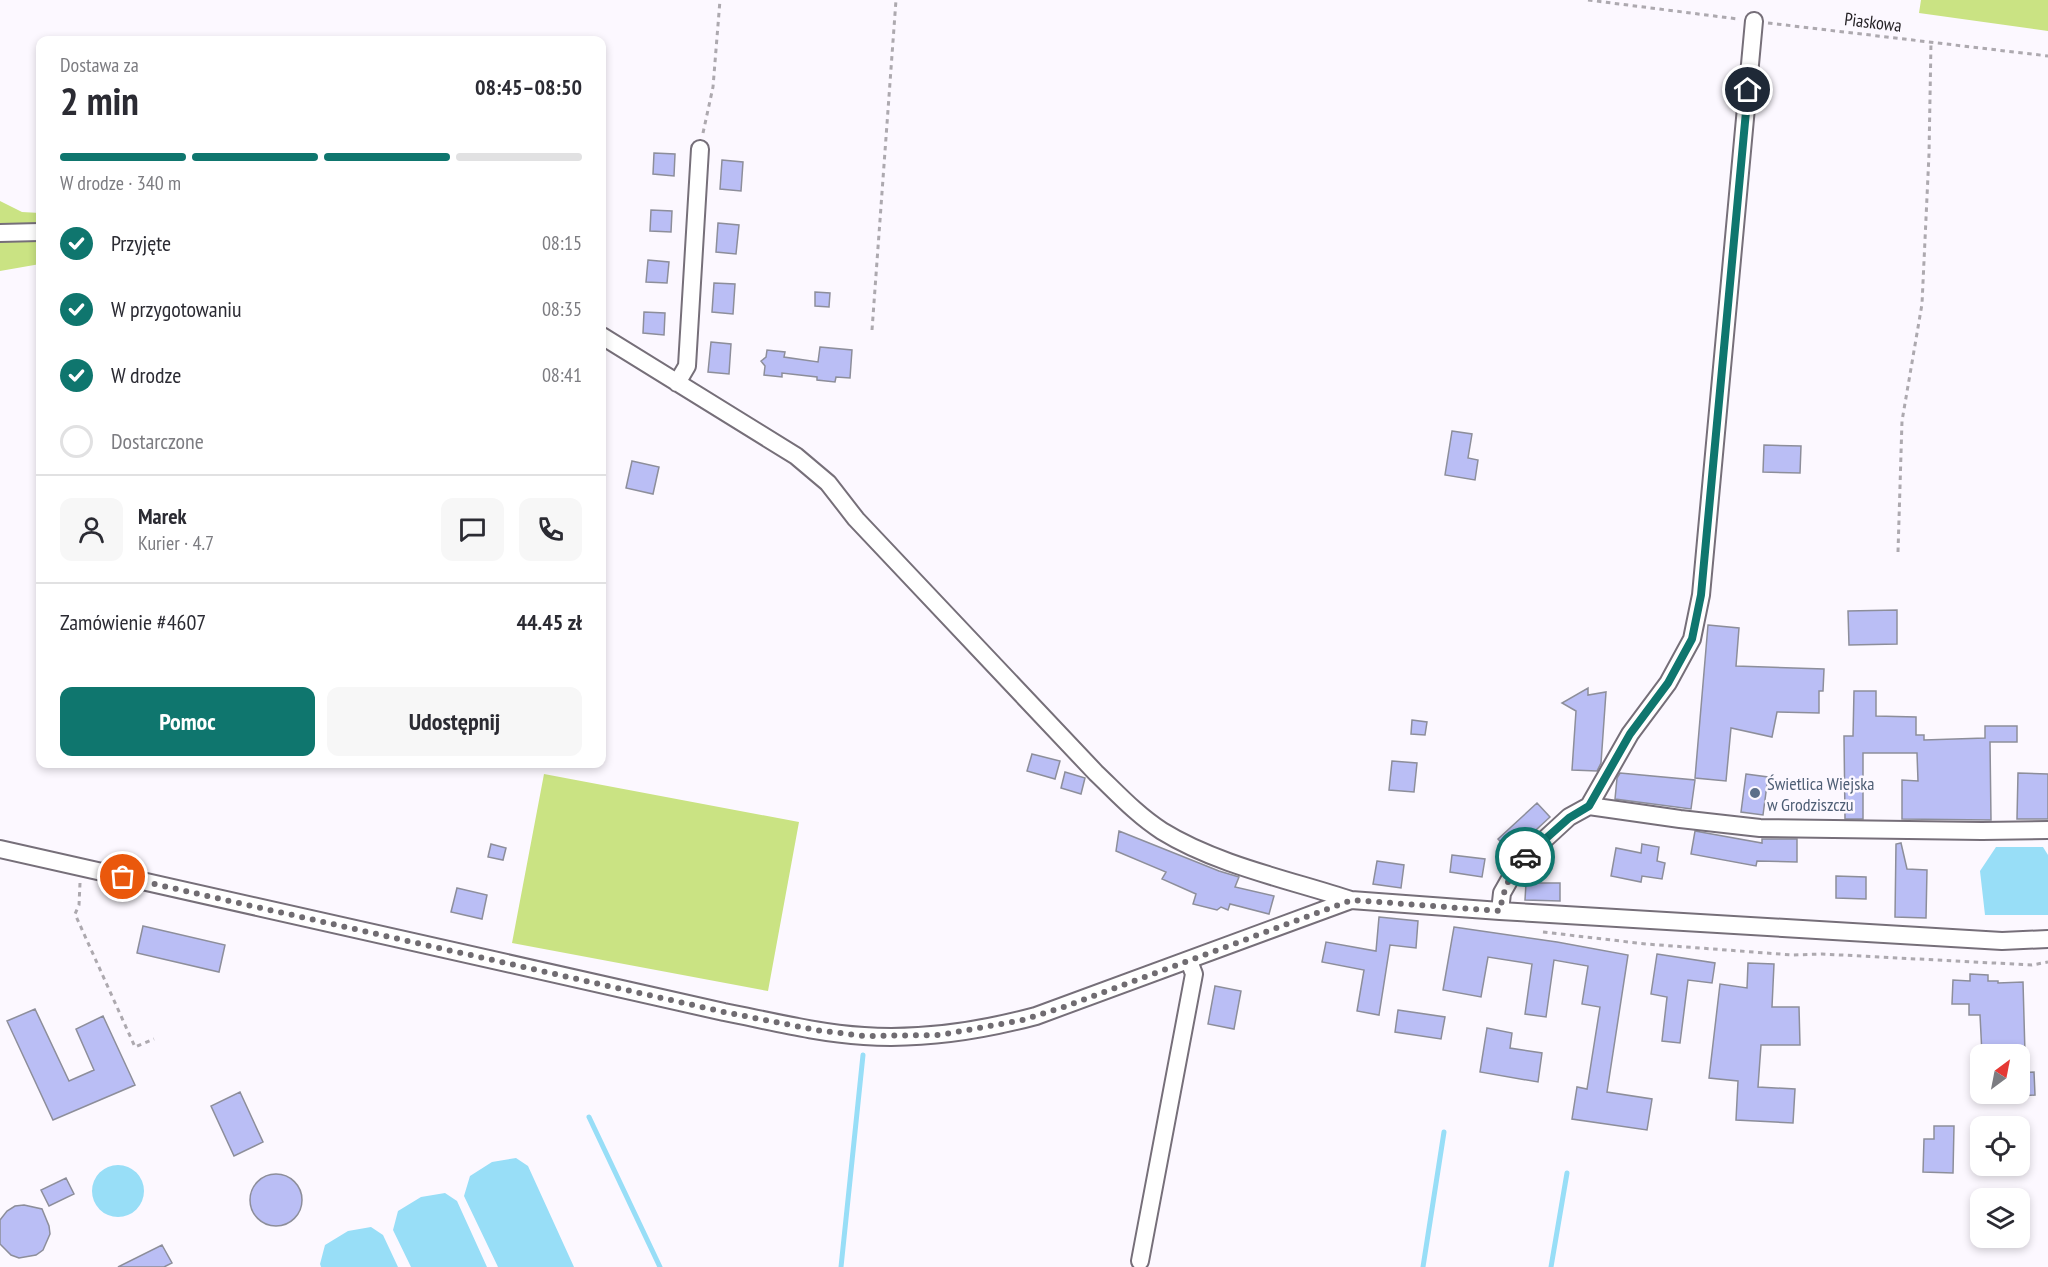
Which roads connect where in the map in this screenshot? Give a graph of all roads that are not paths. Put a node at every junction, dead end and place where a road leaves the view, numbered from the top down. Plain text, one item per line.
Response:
1 (1754, 21) road end
2 (700, 149) road end
3 (0, 232) edge
4 (36, 232) edge
5 (606, 339) edge
6 (677, 383) junction
7 (1589, 806) junction
8 (2048, 830) edge
9 (0, 849) edge
10 (1352, 900) junction
11 (1500, 911) junction
12 (2048, 939) edge
13 (1188, 961) junction
14 (1140, 1261) dead end

1 - 7 street
2 - 6 street
3 - 4 street
5 - 6 street
6 - 10 street
7 - 8 street
7 - 11 street
9 - 13 street
10 - 11 street
10 - 13 street
11 - 12 street
13 - 14 street

